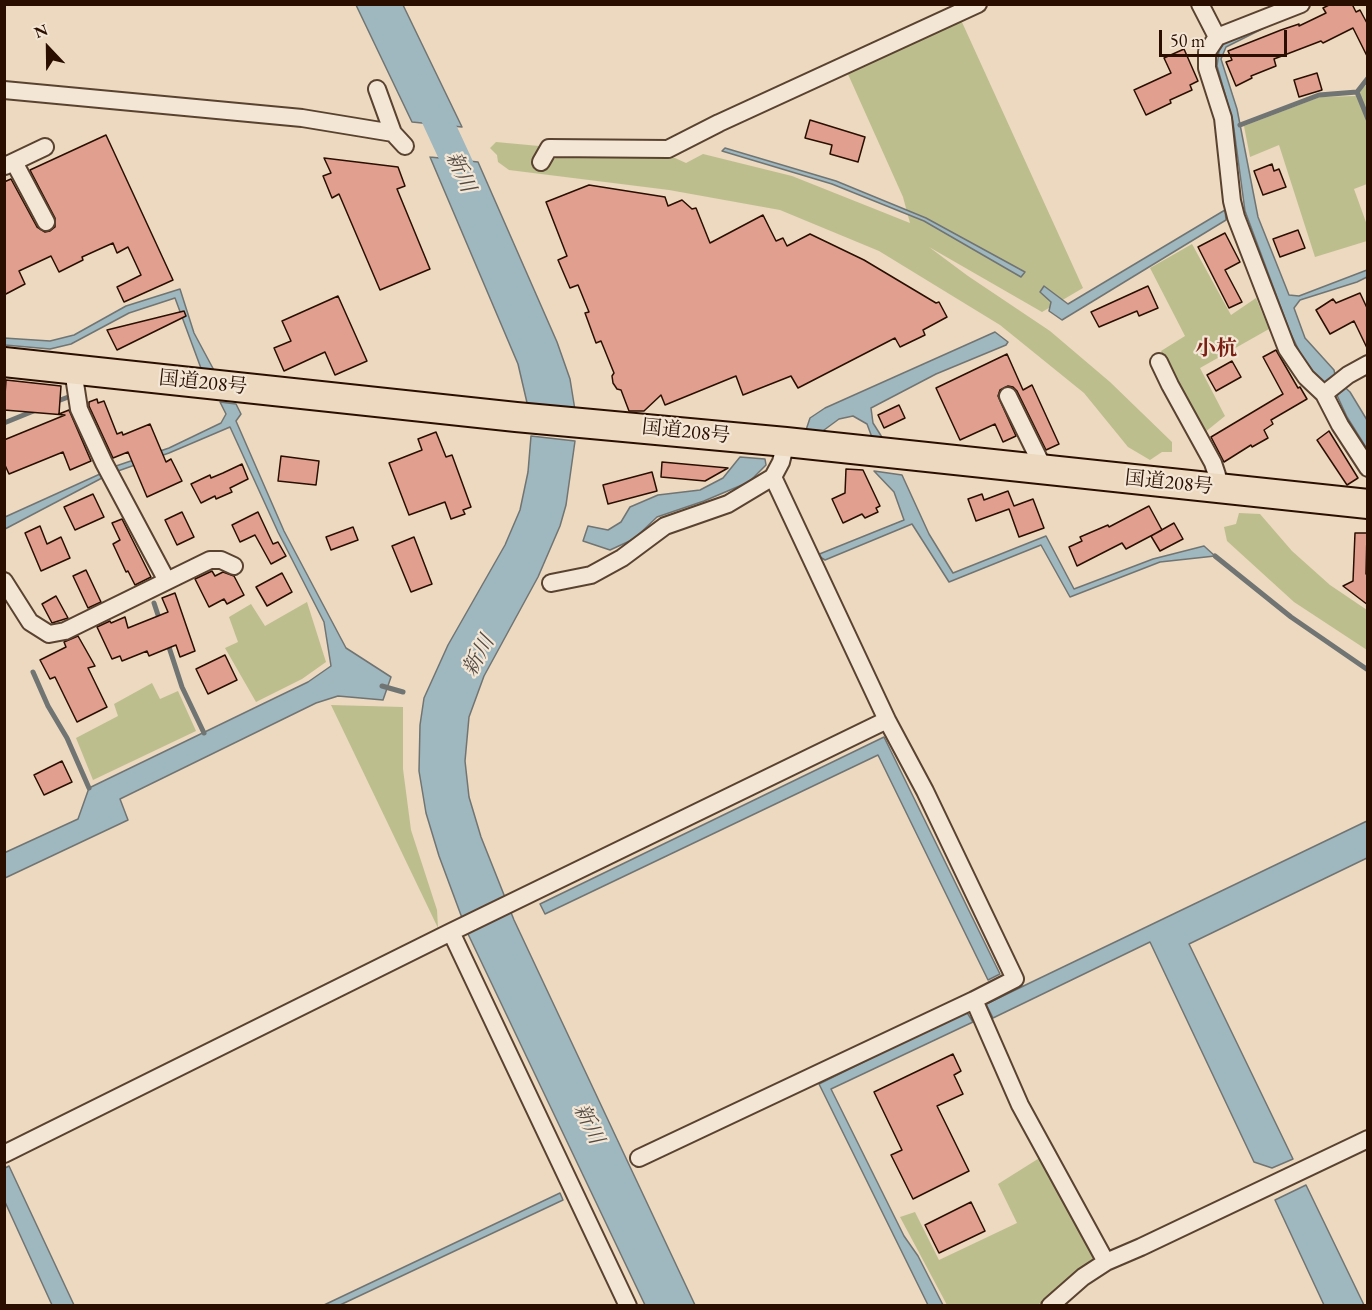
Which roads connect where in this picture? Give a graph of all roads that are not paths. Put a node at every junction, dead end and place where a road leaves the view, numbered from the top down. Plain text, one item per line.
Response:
1 (978, 4) edge
2 (1200, 4) edge
3 (1302, 4) edge
4 (1217, 38) junction
5 (377, 89) dead end
6 (4, 90) edge
7 (393, 133) junction
8 (405, 146) dead end
9 (45, 147) dead end
10 (541, 162) dead end
11 (9, 164) edge
12 (46, 222) dead end
13 (4, 362) edge
14 (1159, 362) dead end
15 (1368, 364) edge
16 (77, 370) junction
17 (1323, 394) junction
18 (1008, 396) dead end
19 (786, 442) junction
20 (1368, 468) edge
21 (1039, 470) junction
22 (773, 477) junction
23 (1215, 488) junction
24 (1368, 504) edge
25 (234, 566) dead end
26 (4, 580) edge
27 (167, 581) junction
28 (551, 583) dead end
29 (887, 720) junction
30 (451, 932) junction
31 (974, 1000) junction
32 (1368, 1139) edge
33 (4, 1154) edge
34 (639, 1158) dead end
35 (1106, 1262) junction
36 (628, 1305) edge
37 (1050, 1305) edge

1 - 10 street
2 - 4 street
3 - 4 street
4 - 17 street
5 - 7 street
6 - 7 street
7 - 8 street
9 - 11 street
11 - 12 street
13 - 16 highway, 国道208号
14 - 23 street
15 - 17 street
16 - 19 highway, 国道208号
16 - 27 street
17 - 20 street
18 - 21 street
19 - 21 highway, 国道208号
19 - 22 street
21 - 23 highway, 国道208号
22 - 28 street
22 - 29 street
23 - 24 highway, 国道208号
25 - 27 street
26 - 27 street
29 - 30 street
29 - 31 street
30 - 33 street
30 - 36 street
31 - 34 street
31 - 35 street
32 - 35 street
35 - 37 street

